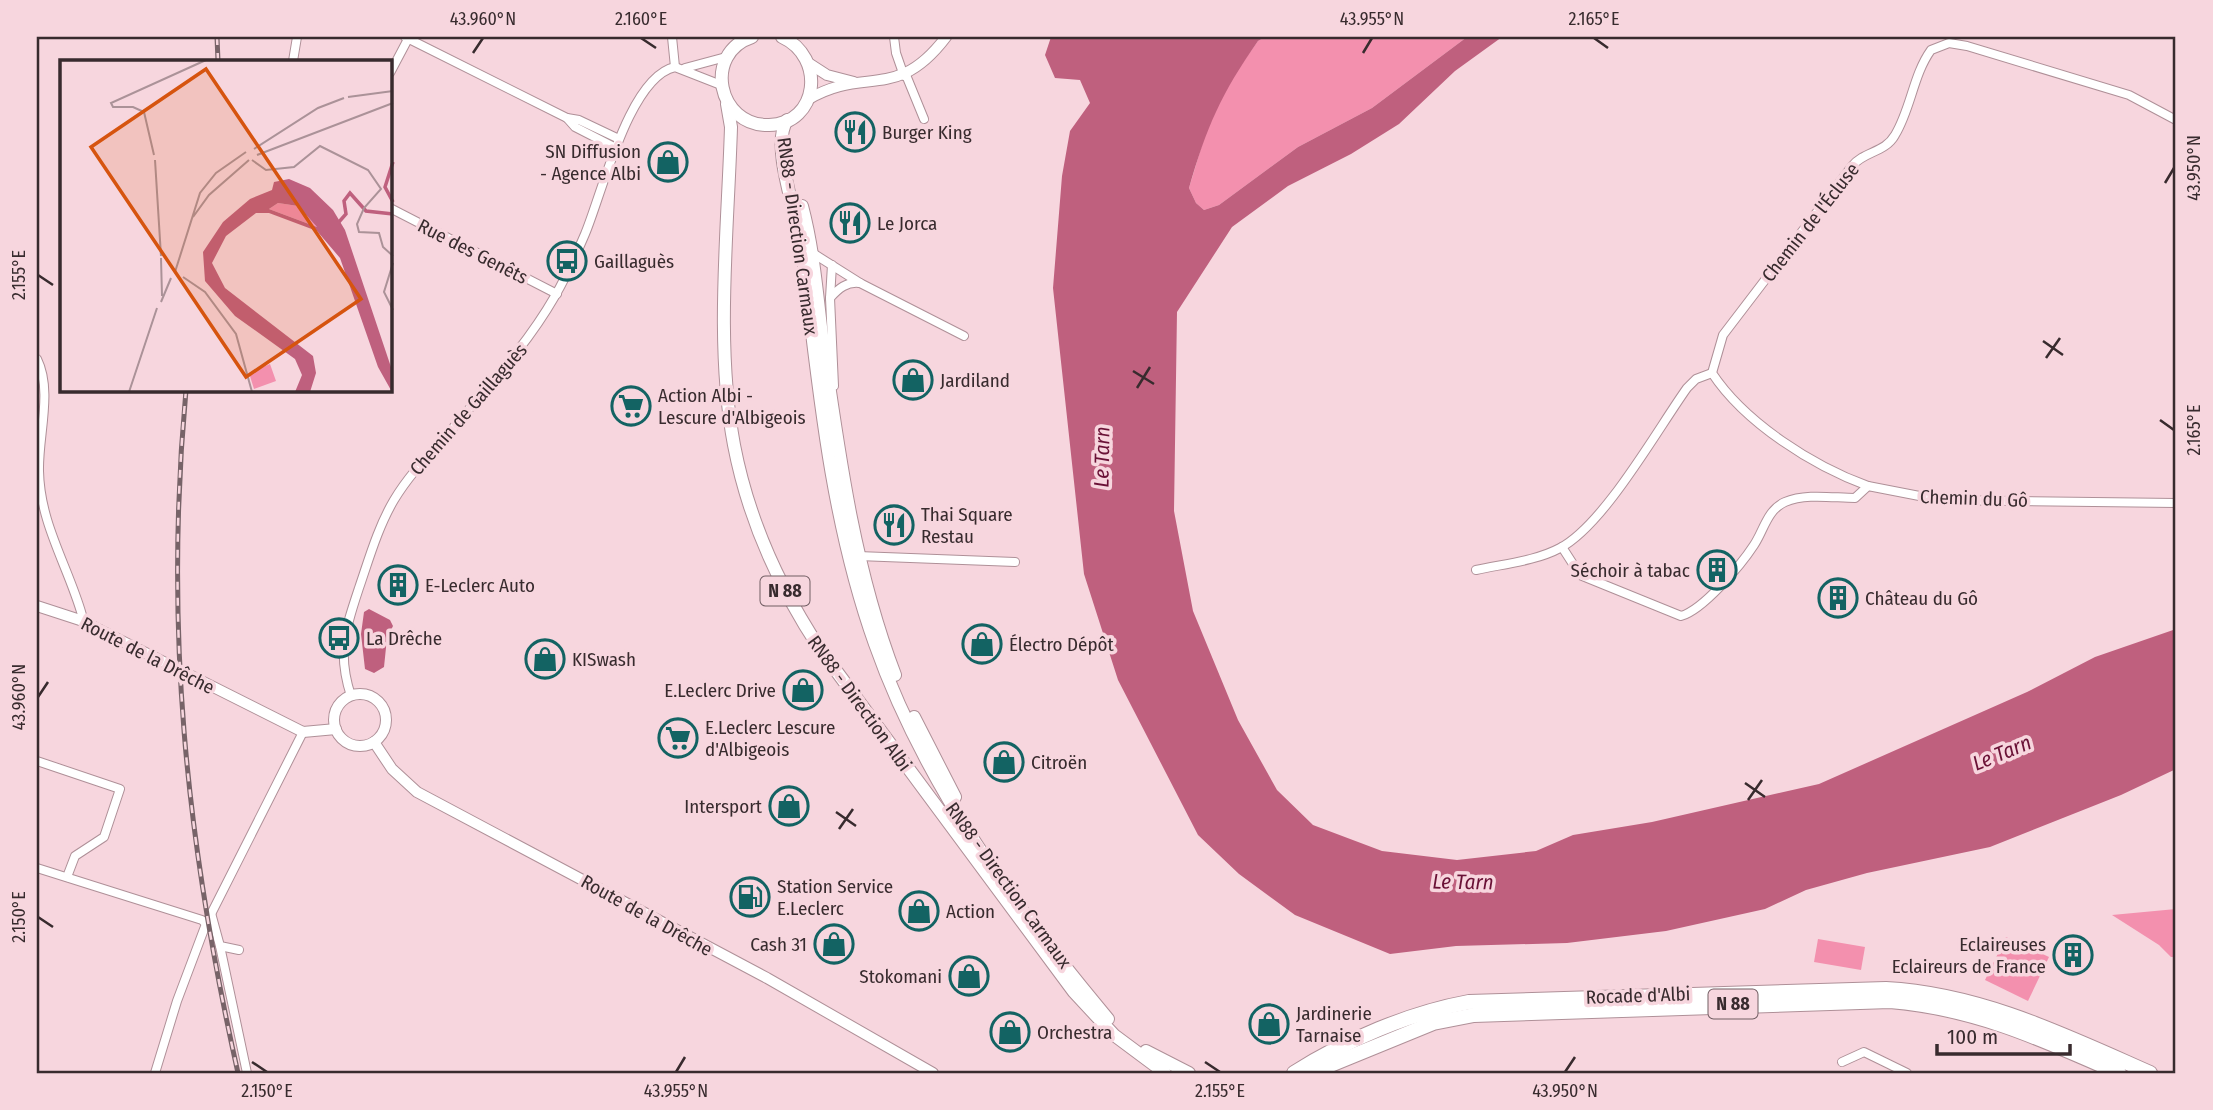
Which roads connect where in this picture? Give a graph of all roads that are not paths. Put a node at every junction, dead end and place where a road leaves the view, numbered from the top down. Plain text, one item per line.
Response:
1 (297, 37) edge
2 (672, 37) edge
3 (894, 37) edge
4 (946, 37) edge
5 (407, 38) edge
6 (747, 38) edge
7 (789, 39) edge
8 (726, 57) junction
9 (293, 60) edge
10 (810, 64) junction
11 (675, 67) junction
12 (684, 68) junction
13 (392, 69) edge
14 (905, 75) junction
15 (857, 82) junction
16 (721, 85) junction
17 (807, 100) junction
18 (727, 104) junction
19 (923, 119) dead end
20 (787, 120) junction
21 (2176, 120) edge
22 (617, 143) junction
23 (785, 163) junction
24 (392, 209) edge
25 (811, 252) junction
26 (832, 265) junction
27 (860, 283) junction
28 (556, 294) junction
29 (830, 298) junction
30 (964, 336) dead end
31 (37, 359) edge
32 (1712, 373) junction
33 (837, 432) junction
34 (1868, 486) junction
35 (2176, 503) edge
36 (1562, 547) junction
37 (858, 556) junction
38 (1015, 562) dead end
39 (1476, 570) dead end
40 (37, 606) edge
41 (80, 620) junction
42 (351, 696) junction
43 (336, 729) junction
44 (303, 733) junction
45 (374, 742) junction
46 (37, 761) edge
47 (977, 845) junction
48 (37, 868) edge
49 (67, 877) junction
50 (211, 913) junction
51 (206, 924) junction
52 (220, 946) junction
53 (239, 950) dead end
54 (1842, 1062) dead end
55 (2147, 1072) edge
56 (155, 1073) edge
57 (247, 1073) edge
58 (933, 1073) edge
59 (1165, 1073) edge
60 (1189, 1073) edge
61 (1294, 1073) edge
62 (1313, 1073) edge
63 (1907, 1073) edge
64 (2119, 1073) edge

1 - 9 street
2 - 11 street
3 - 14 street
4 - 14 street
5 - 13 street
5 - 22 street
6 - 8 main road
7 - 10 main road
8 - 12 street
8 - 16 main road
10 - 15 street
10 - 17 main road
11 - 12 street
11 - 22 street, Chemin de Gaillaguès
12 - 16 street
14 - 15 street
14 - 19 street
15 - 17 street
16 - 18 main road, RN88 - Direction Albi
17 - 20 main road
18 - 20 main road
18 - 59 main road, RN88 - Direction Albi / N 88
20 - 23 main road, RN88 - Direction Carmaux
21 - 32 street, Chemin de l'Écluse
22 - 28 street, Chemin de Gaillaguès
23 - 25 main road
23 - 47 main road, RN88 - Direction Carmaux
24 - 28 street, Rue des Genêts
25 - 26 street
25 - 33 main road
26 - 27 street
26 - 29 street
27 - 29 street
27 - 30 street
28 - 42 street, Chemin de Gaillaguès
29 - 33 street
31 - 41 street
32 - 34 street, Chemin du Gô
32 - 36 street
33 - 37 main road
34 - 35 street, Chemin du Gô
34 - 36 street
36 - 39 street
37 - 38 street
37 - 47 main road
40 - 41 street, Route de la Drêche
41 - 44 street, Route de la Drêche
42 - 43 street
42 - 45 street
43 - 44 street
43 - 45 street
44 - 50 street
45 - 58 street, Route de la Drêche
46 - 49 street
47 - 60 main road, RN88 - Direction Carmaux
48 - 49 street
49 - 51 street
50 - 51 street
50 - 52 street
51 - 56 street
52 - 53 street
52 - 57 street
54 - 63 street
55 - 61 highway, Rocade d'Albi / N 88
62 - 64 highway, Rocade d'Albi / N 88

